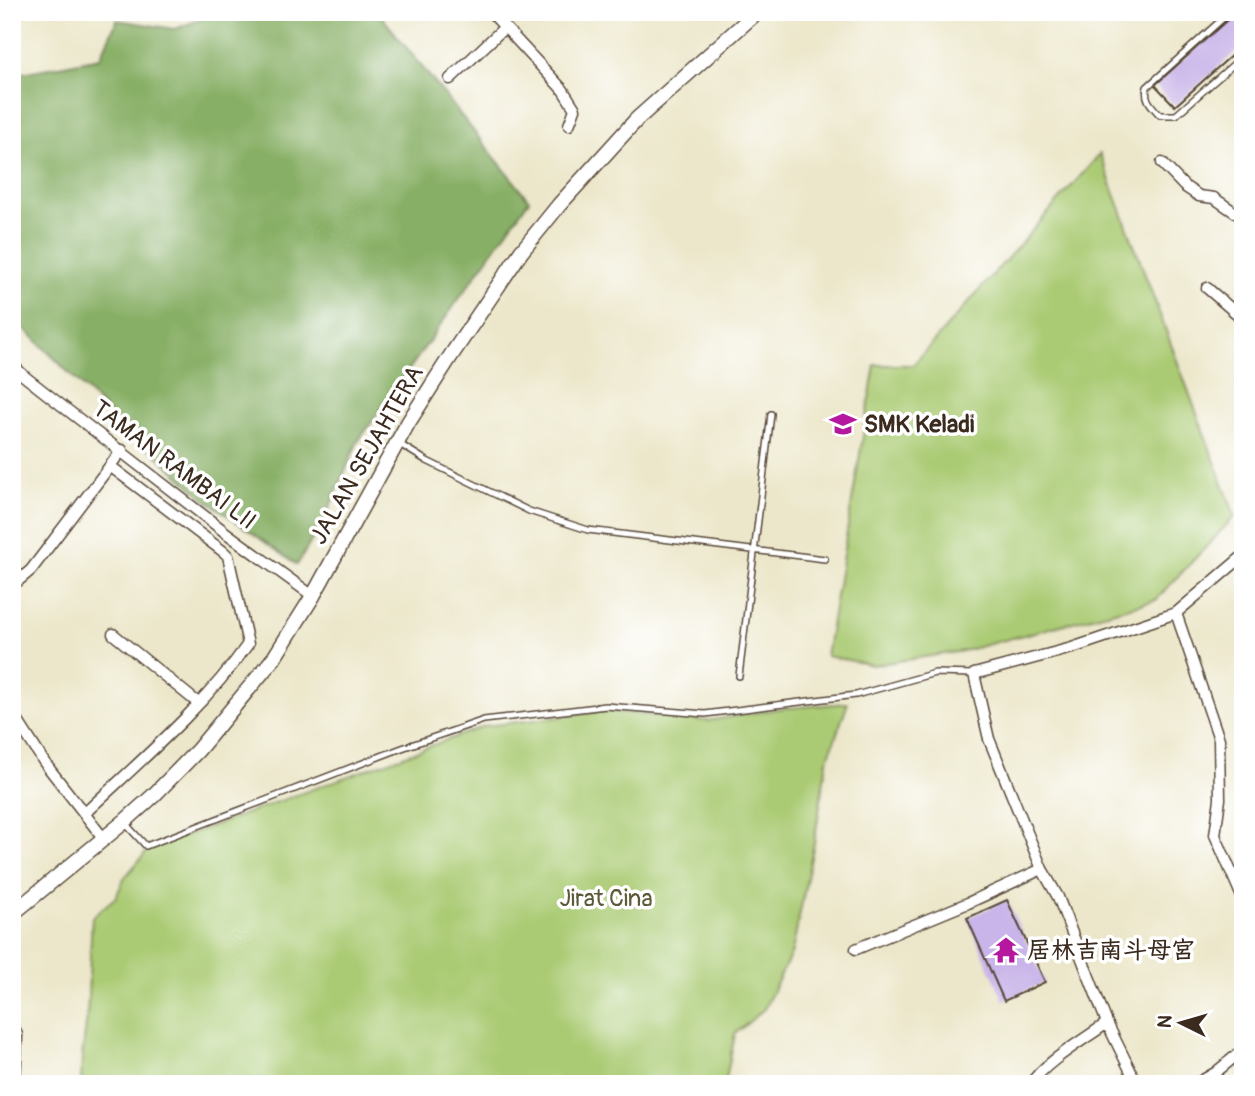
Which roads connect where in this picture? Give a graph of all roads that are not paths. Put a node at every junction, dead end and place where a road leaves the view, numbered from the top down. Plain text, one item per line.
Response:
1 (491, 12) edge
2 (757, 12) edge
3 (1230, 12) edge
4 (505, 27) junction
5 (1243, 56) edge
6 (450, 79) dead end
7 (569, 125) dead end
8 (1162, 163) dead end
9 (1243, 218) edge
10 (1207, 288) dead end
11 (1243, 319) edge
12 (12, 364) edge
13 (771, 414) dead end
14 (397, 442) junction
15 (121, 450) junction
16 (110, 466) junction
17 (755, 550) junction
18 (1243, 556) edge
19 (825, 559) dead end
20 (12, 586) edge
21 (313, 596) junction
22 (1176, 613) junction
23 (113, 634) dead end
24 (974, 674) junction
25 (739, 676) dead end
26 (198, 704) junction
27 (12, 712) edge
28 (85, 813) junction
29 (124, 822) junction
30 (104, 839) junction
31 (1042, 869) junction
32 (1243, 900) edge
33 (12, 914) edge
34 (856, 949) dead end
35 (12, 1023) edge
36 (1107, 1023) junction
37 (1238, 1054) dead end
38 (15, 1084) edge
39 (1031, 1084) edge
40 (1138, 1084) edge
41 (1196, 1084) edge

1 - 4 street
2 - 14 street, JALAN SEJAHTERA
3 - 5 lane
4 - 6 street
4 - 7 street
8 - 9 street
10 - 11 street
12 - 15 street, TAMAN RAMBAI LII
13 - 17 lane
14 - 17 lane
14 - 21 street, JALAN SEJAHTERA
15 - 16 street
15 - 21 street, TAMAN RAMBAI LII
16 - 20 street
16 - 26 street
17 - 19 lane
17 - 25 lane
18 - 22 street
21 - 29 street, JALAN SEJAHTERA
22 - 24 street
22 - 32 street
23 - 26 street
24 - 29 lane
24 - 31 street
26 - 28 street
27 - 28 street
28 - 30 street
29 - 30 street, JALAN SEJAHTERA
30 - 33 street, JALAN SEJAHTERA
31 - 34 street
31 - 36 street
35 - 38 street
36 - 39 street
36 - 40 street
37 - 41 street

